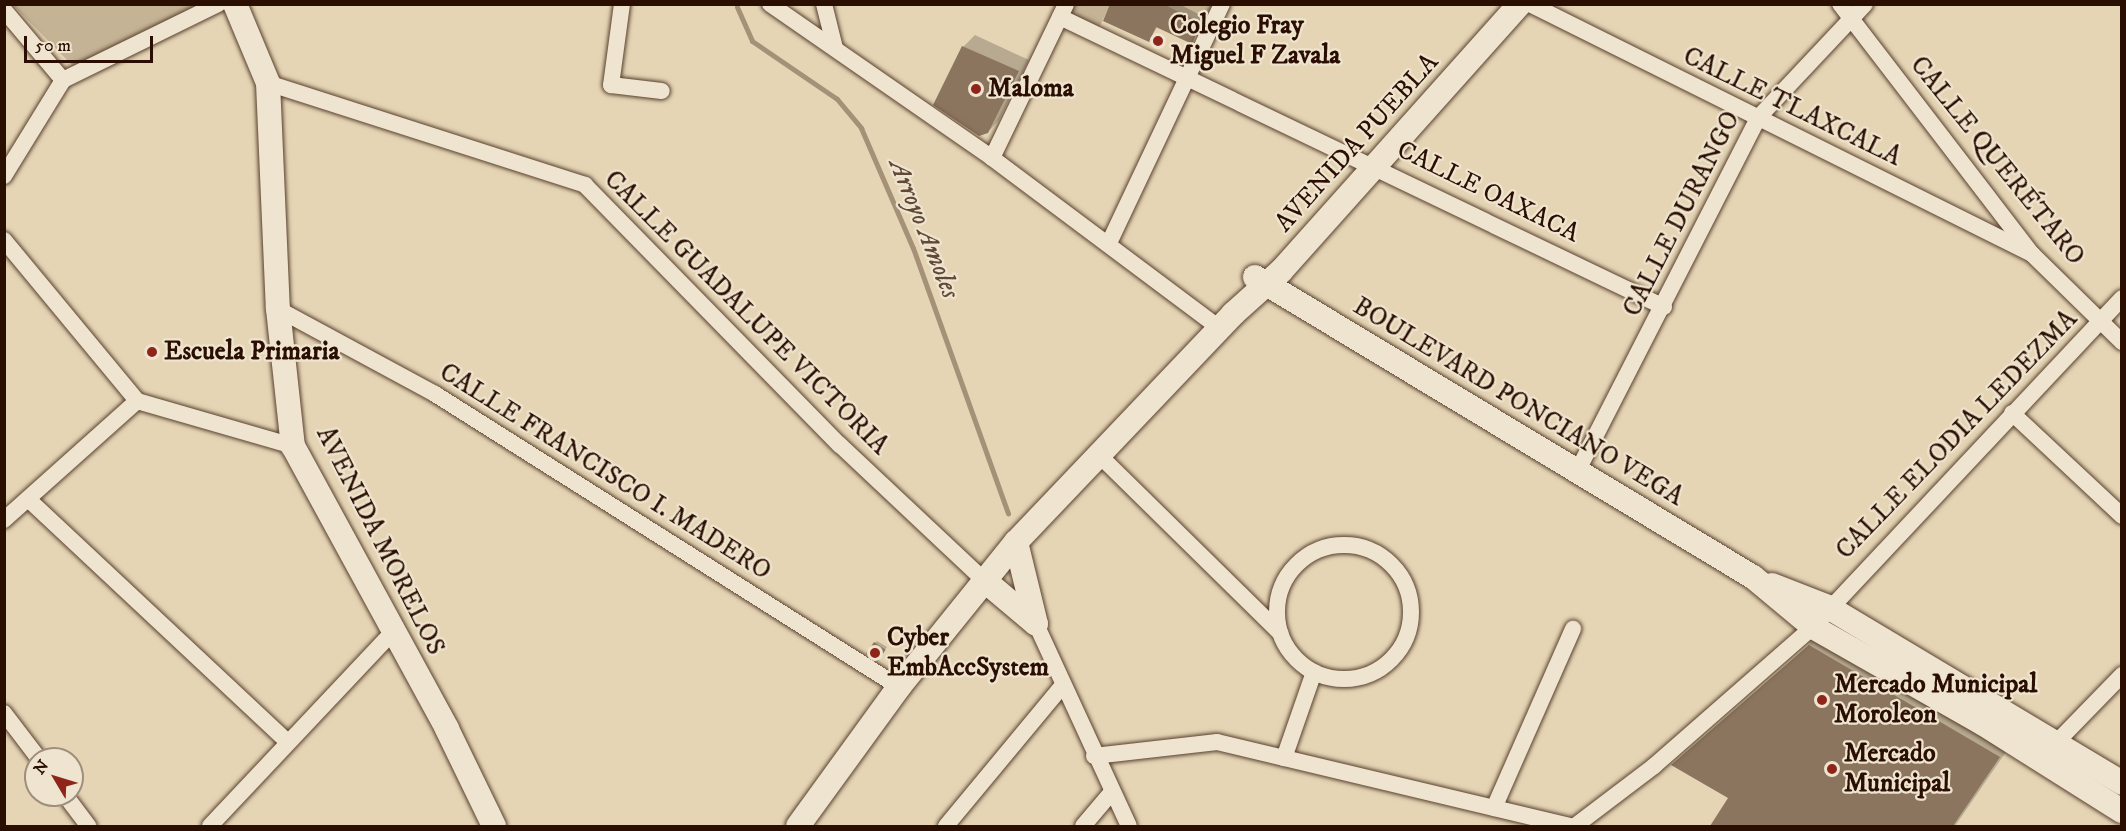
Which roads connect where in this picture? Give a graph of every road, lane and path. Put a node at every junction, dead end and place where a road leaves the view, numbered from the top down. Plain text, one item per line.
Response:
1 (218, 4) edge
2 (235, 4) edge
3 (622, 4) edge
4 (770, 4) edge
5 (824, 4) edge
6 (1222, 4) edge
7 (1499, 4) edge
8 (1520, 4) edge
9 (1530, 4) edge
10 (1840, 4) edge
11 (1865, 4) edge
12 (4, 10) edge
13 (1063, 11) edge
14 (1852, 18) junction
15 (835, 48) junction
16 (1188, 79) junction
17 (63, 80) junction
18 (268, 83) junction
19 (662, 91) dead end
20 (1758, 118) junction
21 (992, 158) junction
22 (1368, 162) junction
23 (4, 176) edge
24 (4, 240) edge
25 (1109, 243) junction
26 (2032, 254) junction
27 (1261, 280) junction
28 (2121, 298) edge
29 (1664, 307) junction
30 (278, 309) junction
31 (1226, 321) junction
32 (2100, 321) junction
33 (2121, 342) edge
34 (137, 400) junction
35 (2012, 413) junction
36 (293, 446) junction
37 (1099, 455) junction
38 (1578, 471) junction
39 (28, 499) junction
40 (2121, 516) edge
41 (4, 520) edge
42 (1016, 542) junction
43 (1753, 577) junction
44 (984, 580) junction
45 (1828, 607) junction
46 (1036, 624) junction
47 (1813, 627) junction
48 (1573, 629) dead end
49 (392, 633) junction
50 (1281, 634) junction
51 (1314, 672) junction
52 (2121, 675) edge
53 (1063, 685) junction
54 (899, 687) junction
55 (4, 713) edge
56 (288, 742) junction
57 (2056, 743) junction
58 (30, 747) edge
59 (1094, 756) junction
60 (1284, 758) junction
61 (2039, 761) junction
62 (2121, 783) edge
63 (1111, 793) junction
64 (74, 807) edge
65 (1494, 808) junction
66 (2121, 811) edge
67 (88, 826) edge
68 (210, 826) edge
69 (494, 826) edge
70 (798, 826) edge
71 (946, 826) edge
72 (1083, 826) edge
73 (1129, 826) edge
74 (1570, 826) edge
75 (1575, 826) edge

1 - 17 street
2 - 18 street
3 - 19 street
4 - 15 street
5 - 15 street
6 - 16 street
7 - 22 street, AVENIDA PUEBLA
8 - 22 street, AVENIDA PUEBLA
9 - 20 street, CALLE TLAXCALA
10 - 14 street, CALLE QUERÉTARO
11 - 14 street, CALLE DURANGO
12 - 17 street
13 - 16 street, CALLE OAXACA
13 - 21 street
14 - 20 street, CALLE DURANGO
14 - 26 street, CALLE QUERÉTARO
15 - 21 street
16 - 22 street, CALLE OAXACA
16 - 25 street
17 - 23 street
18 - 30 street, AVENIDA MORELOS
18 - 44 street, CALLE GUADALUPE VICTORIA
20 - 26 street, CALLE TLAXCALA
20 - 29 street, CALLE DURANGO
21 - 25 street
22 - 27 street, AVENIDA PUEBLA
22 - 29 street, CALLE OAXACA
24 - 34 street
25 - 31 street
26 - 32 street, CALLE QUERÉTARO
27 - 31 street, AVENIDA PUEBLA
27 - 38 street, BOULEVARD PONCIANO VEGA
28 - 32 street, CALLE ELODIA LEDEZMA
29 - 38 street, CALLE DURANGO
30 - 36 street, AVENIDA MORELOS
30 - 54 street, CALLE FRANCISCO I. MADERO
31 - 37 street, AVENIDA PUEBLA
32 - 33 street, CALLE QUERÉTARO
32 - 35 street, CALLE ELODIA LEDEZMA
34 - 36 street
34 - 39 street
35 - 40 street
35 - 45 street, CALLE ELODIA LEDEZMA
36 - 49 street, AVENIDA MORELOS
37 - 42 street, AVENIDA PUEBLA
37 - 50 street
38 - 43 street, BOULEVARD PONCIANO VEGA
39 - 41 street
39 - 56 street
42 - 44 street, AVENIDA PUEBLA
42 - 46 street
43 - 45 street, BOULEVARD PONCIANO VEGA
43 - 47 street, BOULEVARD PONCIANO VEGA
44 - 46 street
44 - 54 street, AVENIDA PUEBLA
45 - 47 street, CALLE ELODIA LEDEZMA
45 - 57 street, BOULEVARD PONCIANO VEGA
46 - 53 street
47 - 61 street, BOULEVARD PONCIANO VEGA
47 - 75 street, CALLE ELODIA LEDEZMA
48 - 65 street
49 - 56 street
49 - 69 street, AVENIDA MORELOS
50 - 51 street
50 - 51 street
51 - 60 street
52 - 57 street
53 - 59 street
53 - 71 street
54 - 70 street, AVENIDA PUEBLA
55 - 58 street
56 - 68 street
57 - 61 street
57 - 62 street, BOULEVARD PONCIANO VEGA
59 - 60 street
59 - 63 street
60 - 65 street
61 - 66 street, BOULEVARD PONCIANO VEGA
63 - 72 street
63 - 73 street
64 - 67 street
65 - 74 street

